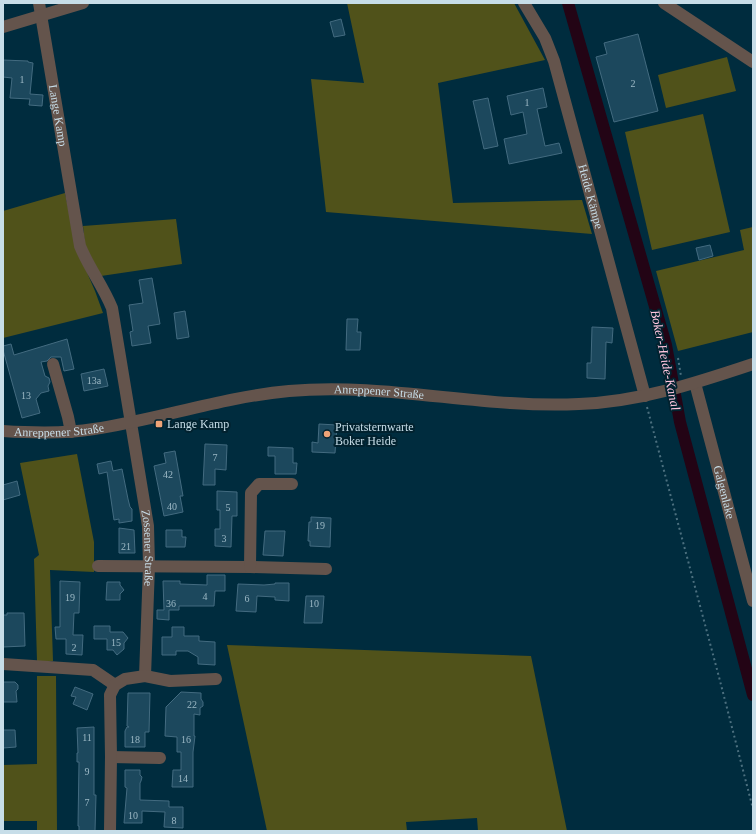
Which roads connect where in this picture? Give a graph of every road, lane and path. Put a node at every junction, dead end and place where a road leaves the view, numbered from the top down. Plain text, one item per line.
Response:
1 (82, 3) edge
2 (524, 3) edge
3 (664, 3) edge
4 (40, 9) edge
5 (3, 27) edge
6 (753, 62) edge
7 (678, 358) dead end
8 (53, 364) dead end
9 (753, 364) edge
10 (695, 383) junction
11 (681, 387) junction
12 (646, 400) junction
13 (132, 422) junction
14 (3, 431) edge
15 (71, 432) junction
16 (292, 484) dead end
17 (98, 566) dead end
18 (149, 566) junction
19 (250, 567) junction
20 (326, 569) dead end
21 (753, 601) edge
22 (3, 664) edge
23 (145, 676) junction
24 (216, 679) dead end
25 (115, 685) junction
26 (111, 757) junction
27 (160, 758) dead end
28 (753, 809) edge
29 (110, 831) edge

1 - 4 street
2 - 12 street, Heide Kämpe
3 - 6 street
4 - 5 street
4 - 13 street, Lange Kamp
7 - 11 path
8 - 15 street
9 - 10 street, Anreppener Straße
10 - 11 street, Anreppener Straße
10 - 21 street, Galgenlake
11 - 12 street, Anreppener Straße
12 - 13 street, Anreppener Straße
12 - 28 path
13 - 15 street, Anreppener Straße
13 - 18 street, Zossener Straße
14 - 15 street, Anreppener Straße
16 - 19 street
17 - 18 street
18 - 19 street
18 - 23 street, Zossener Straße
19 - 20 street
22 - 25 street
23 - 24 street
23 - 25 street
25 - 26 street
26 - 27 street
26 - 29 street

